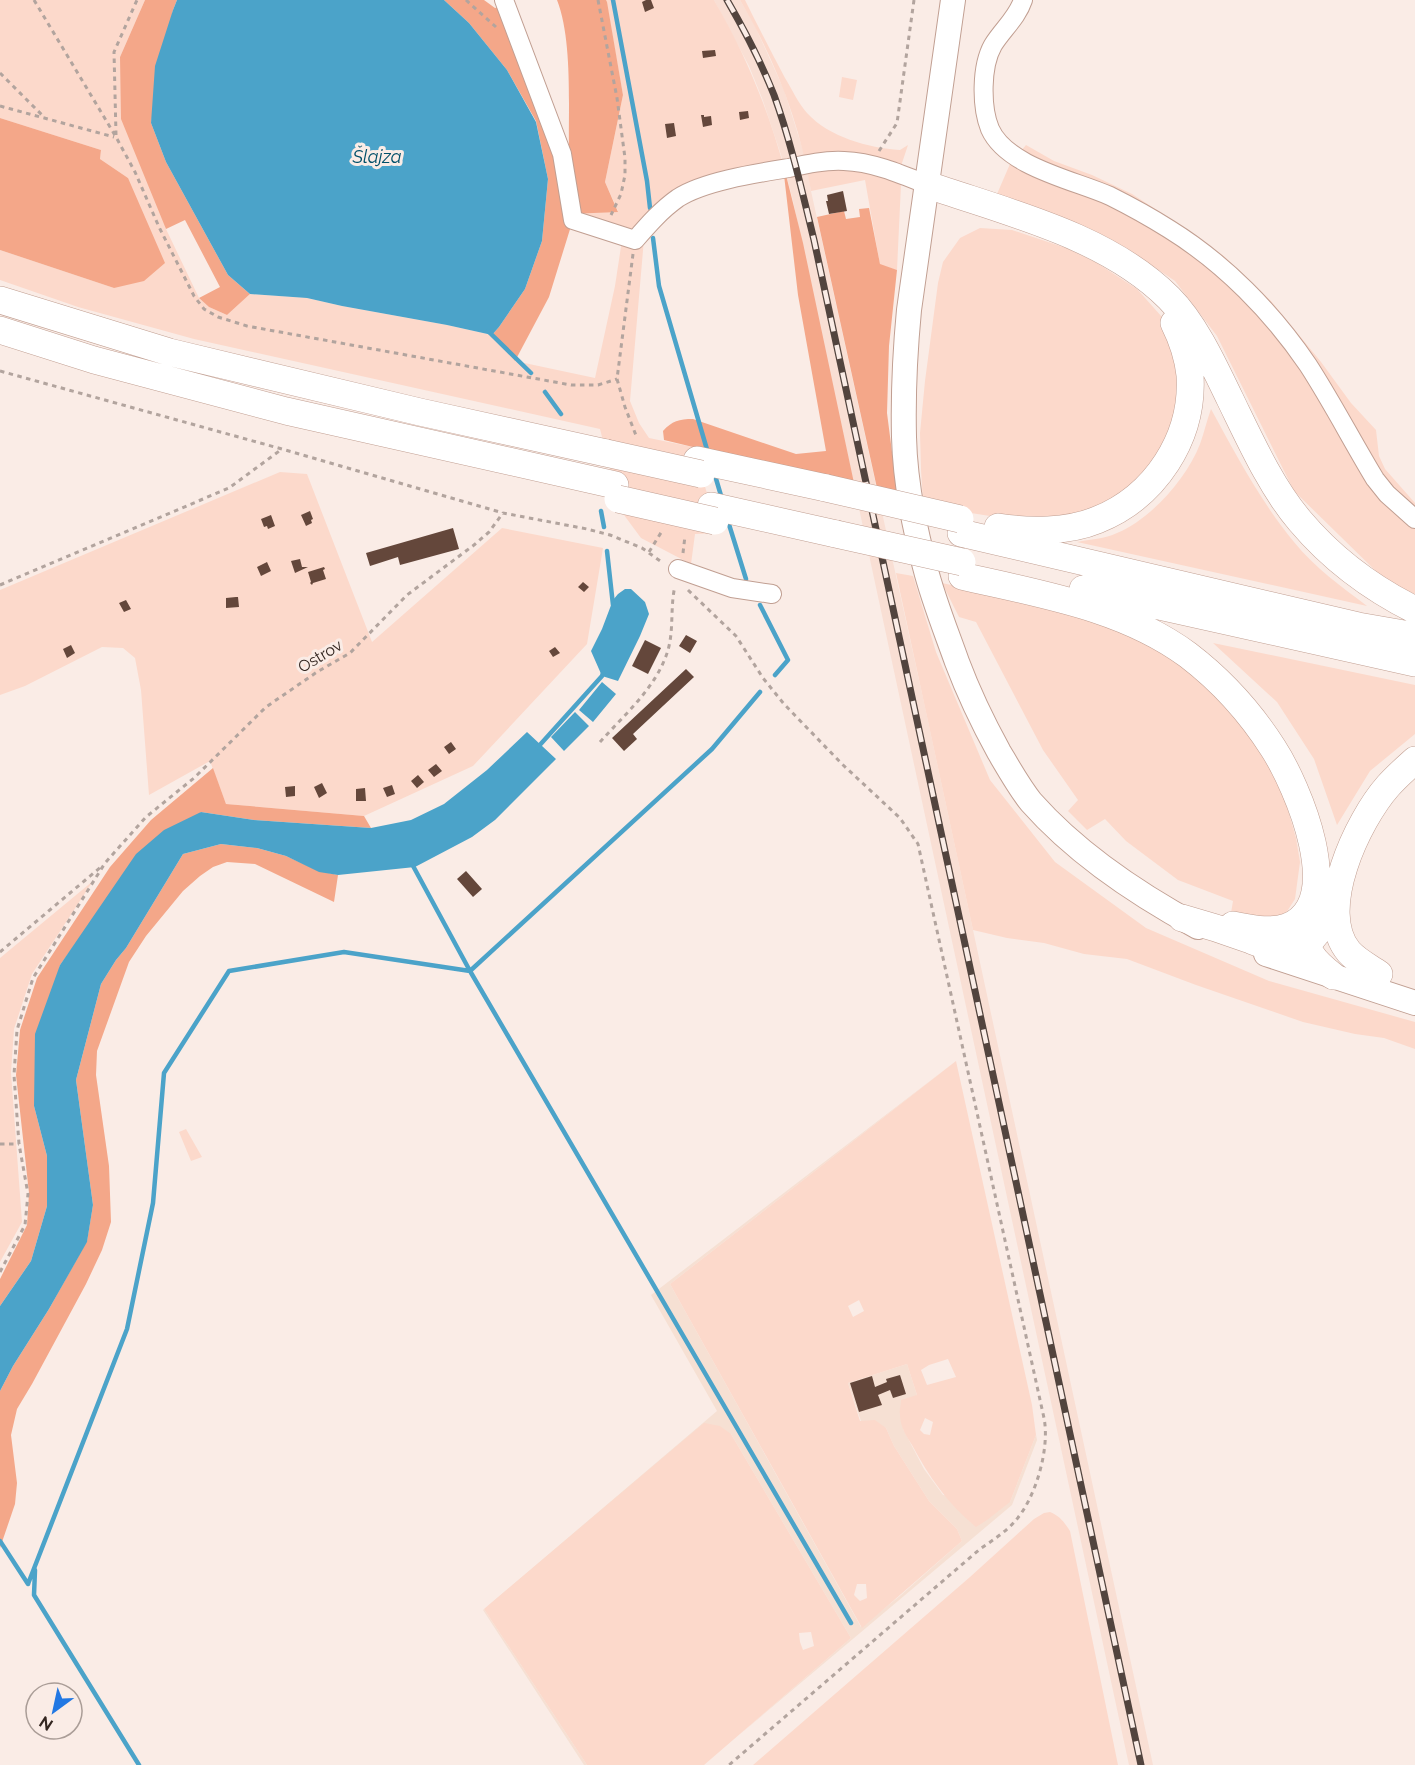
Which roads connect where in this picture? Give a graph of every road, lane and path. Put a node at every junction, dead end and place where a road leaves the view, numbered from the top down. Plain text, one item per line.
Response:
1 (33, 0) edge
2 (137, 0) edge
3 (504, 0) edge
4 (598, 0) edge
5 (914, 0) edge
6 (953, 0) edge
7 (1023, 0) edge
8 (0, 73) edge
9 (0, 106) edge
10 (45, 118) junction
11 (116, 137) junction
12 (870, 165) junction
13 (928, 185) junction
14 (603, 230) junction
15 (635, 240) junction
16 (1138, 273) junction
17 (0, 300) edge
18 (0, 330) edge
19 (0, 371) edge
20 (617, 379) junction
21 (641, 447) dead end
22 (282, 449) junction
23 (503, 513) junction
24 (1415, 519) edge
25 (960, 526) junction
26 (685, 535) dead end
27 (678, 569) junction
28 (962, 569) junction
29 (0, 585) edge
30 (772, 594) dead end
31 (1415, 610) edge
32 (1415, 636) edge
33 (956, 660) junction
34 (1415, 663) edge
35 (600, 742) dead end
36 (1415, 760) edge
37 (105, 863) junction
38 (1327, 891) junction
39 (1182, 918) junction
40 (1233, 925) junction
41 (1305, 947) junction
42 (0, 952) edge
43 (1379, 974) junction
44 (1333, 976) junction
45 (1415, 987) edge
46 (1415, 1003) edge
47 (0, 1144) edge
48 (19, 1144) junction
49 (0, 1272) edge
50 (729, 1765) edge

1 - 11 path
2 - 11 path
3 - 14 street
4 - 14 path
5 - 12 path
6 - 13 main road
7 - 24 street
8 - 10 path
9 - 10 path
10 - 11 path
11 - 20 path
12 - 13 street
12 - 15 street
13 - 16 highway
13 - 33 main road
14 - 15 street
15 - 20 path
16 - 25 highway
16 - 31 highway
17 - 25 highway, bridge
18 - 28 highway, bridge
19 - 22 path
20 - 21 path
22 - 23 path
22 - 29 path
23 - 27 path
23 - 37 path, Ostrov
25 - 32 highway
26 - 27 path
27 - 30 street
27 - 35 path
27 - 50 path
28 - 34 highway
28 - 38 highway
33 - 39 main road
33 - 40 main road
36 - 38 highway
37 - 42 path
37 - 48 path
38 - 40 highway
38 - 41 highway
38 - 43 highway
39 - 41 highway
39 - 44 main road
40 - 41 main road
41 - 43 main road
41 - 44 highway
43 - 45 main road
44 - 46 main road
47 - 48 path
48 - 49 path

